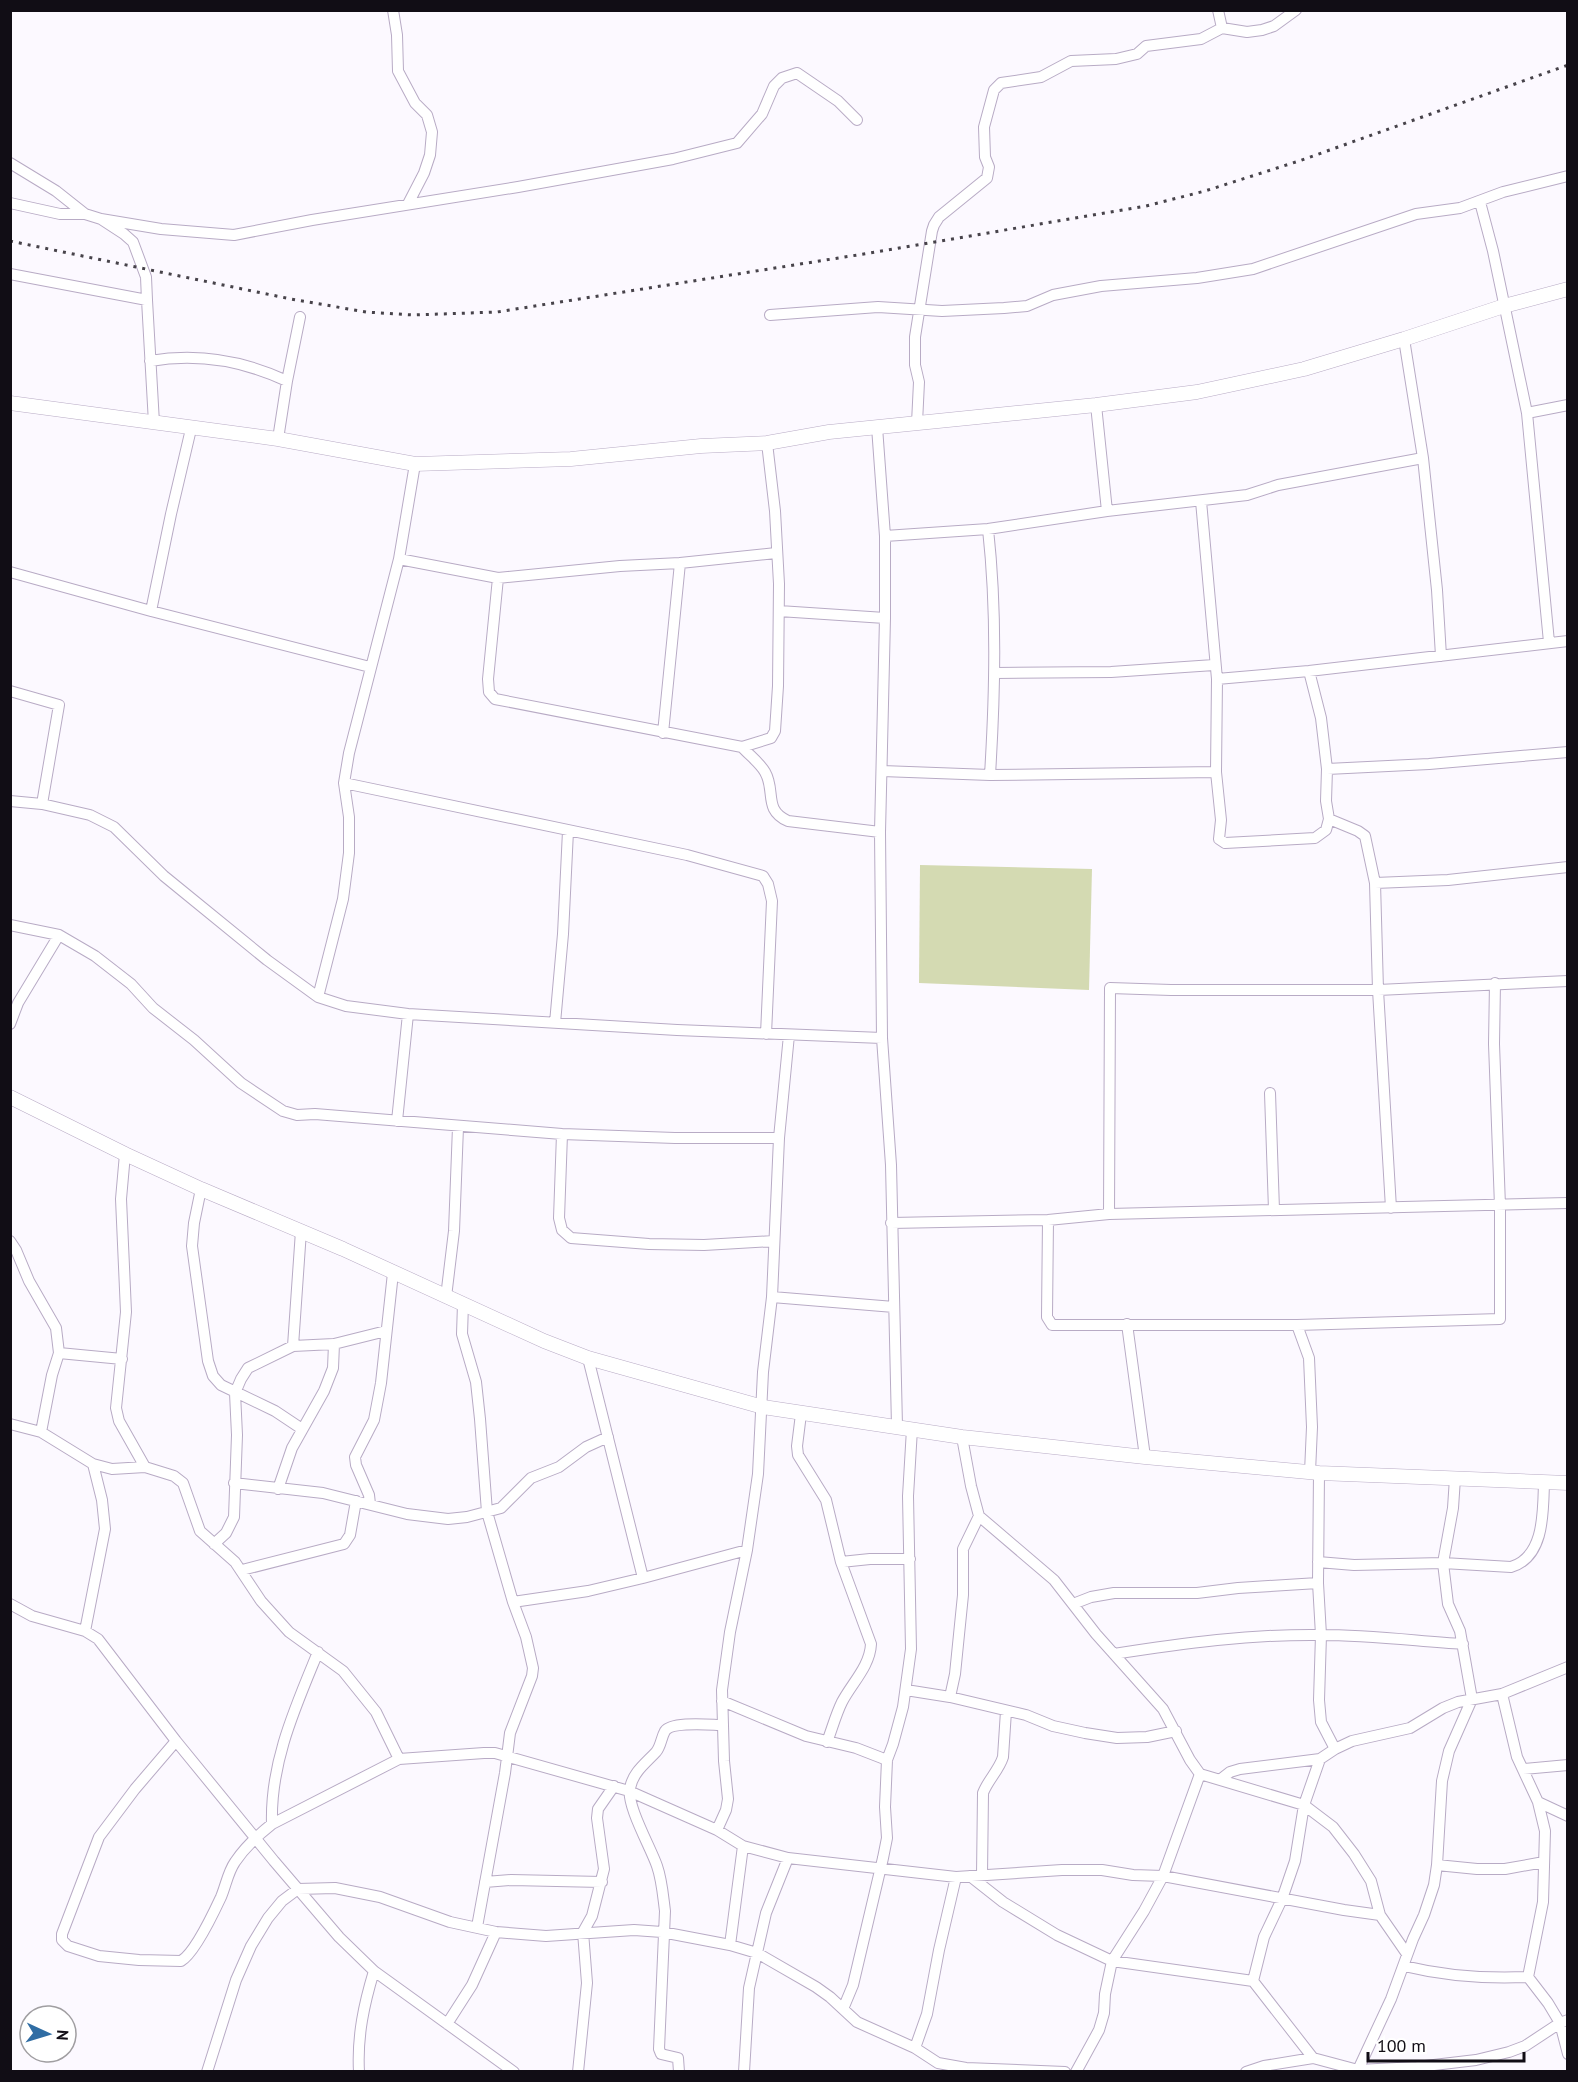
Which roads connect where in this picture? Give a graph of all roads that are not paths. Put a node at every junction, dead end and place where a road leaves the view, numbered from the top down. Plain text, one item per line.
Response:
1 (393, 10) edge
2 (1218, 10) edge
3 (1296, 10) edge
4 (1222, 28) junction
5 (857, 120) dead end
6 (10, 163) edge
7 (1568, 176) edge
8 (1480, 202) junction
9 (10, 203) edge
10 (408, 204) junction
11 (85, 214) junction
12 (101, 219) junction
13 (10, 274) edge
14 (1568, 289) edge
15 (147, 300) junction
16 (1504, 306) junction
17 (920, 309) junction
18 (770, 315) dead end
19 (300, 317) dead end
20 (1404, 339) junction
21 (150, 361) junction
22 (287, 381) junction
23 (10, 403) edge
24 (1096, 405) junction
25 (1568, 405) edge
26 (1527, 413) junction
27 (154, 423) junction
28 (916, 423) junction
29 (877, 427) junction
30 (191, 429) junction
31 (278, 440) junction
32 (767, 443) junction
33 (1423, 459) junction
34 (415, 464) junction
35 (1201, 501) junction
36 (1107, 511) junction
37 (988, 529) junction
38 (885, 536) junction
39 (776, 553) junction
40 (399, 559) junction
41 (680, 563) junction
42 (10, 572) edge
43 (498, 578) junction
44 (151, 611) junction
45 (779, 611) junction
46 (885, 618) junction
47 (1568, 641) edge
48 (1549, 642) junction
49 (1441, 656) junction
50 (1214, 665) junction
51 (370, 667) junction
52 (1309, 671) junction
53 (995, 673) junction
54 (1217, 680) junction
55 (10, 691) edge
56 (663, 733) junction
57 (742, 747) junction
58 (1568, 752) edge
59 (1327, 769) junction
60 (882, 771) junction
61 (1216, 772) junction
62 (990, 775) junction
63 (344, 783) junction
64 (10, 801) edge
65 (42, 804) junction
66 (1329, 819) junction
67 (568, 831) junction
68 (880, 832) junction
69 (1568, 867) edge
70 (1375, 883) junction
71 (10, 925) edge
72 (59, 935) junction
73 (1568, 981) edge
74 (1495, 983) junction
75 (1378, 990) junction
76 (318, 998) junction
77 (408, 1014) junction
78 (555, 1023) junction
79 (10, 1024) edge
80 (766, 1034) junction
81 (789, 1035) junction
82 (882, 1038) junction
83 (1270, 1093) dead end
84 (10, 1097) edge
85 (398, 1121) junction
86 (458, 1127) junction
87 (562, 1134) junction
88 (779, 1138) junction
89 (125, 1154) junction
90 (201, 1189) junction
91 (1568, 1203) edge
92 (1500, 1206) junction
93 (1390, 1208) junction
94 (1274, 1210) junction
95 (1109, 1214) junction
96 (1048, 1220) junction
97 (891, 1223) junction
98 (302, 1231) junction
99 (10, 1240) edge
100 (773, 1241) junction
101 (393, 1273) junction
102 (446, 1297) junction
103 (772, 1297) junction
104 (463, 1304) junction
105 (894, 1307) junction
106 (1126, 1324) junction
107 (1297, 1325) junction
108 (386, 1331) junction
109 (334, 1344) junction
110 (293, 1346) junction
111 (59, 1353) junction
112 (588, 1358) junction
113 (122, 1359) junction
114 (235, 1393) junction
115 (763, 1407) junction
116 (801, 1413) junction
117 (10, 1424) edge
118 (897, 1426) junction
119 (912, 1429) junction
120 (302, 1430) junction
121 (41, 1432) junction
122 (608, 1437) junction
123 (962, 1437) junction
124 (1145, 1457) junction
125 (93, 1464) junction
126 (145, 1467) junction
127 (1315, 1472) junction
128 (1455, 1478) junction
129 (1544, 1482) junction
130 (234, 1483) junction
131 (1568, 1483) edge
132 (278, 1489) junction
133 (356, 1501) junction
134 (370, 1504) junction
135 (487, 1512) junction
136 (980, 1516) junction
137 (214, 1544) junction
138 (747, 1550) junction
139 (910, 1559) junction
140 (841, 1562) junction
141 (1318, 1562) junction
142 (1443, 1563) junction
143 (242, 1570) junction
144 (643, 1578) junction
145 (1318, 1583) junction
146 (513, 1602) junction
147 (10, 1604) edge
148 (1073, 1604) junction
149 (85, 1631) junction
150 (1321, 1635) junction
151 (1463, 1644) junction
152 (318, 1652) junction
153 (1114, 1654) junction
154 (1568, 1667) edge
155 (906, 1690) junction
156 (1502, 1694) junction
157 (950, 1697) junction
158 (1472, 1699) junction
159 (722, 1701) junction
160 (1006, 1711) junction
161 (723, 1725) junction
162 (1176, 1731) junction
163 (176, 1741) junction
164 (827, 1742) junction
165 (1335, 1749) junction
166 (506, 1756) junction
167 (399, 1759) junction
168 (1320, 1759) junction
169 (887, 1760) junction
170 (1568, 1766) edge
171 (1523, 1769) junction
172 (1200, 1774) junction
173 (1221, 1779) junction
174 (614, 1786) junction
175 (629, 1791) junction
176 (1538, 1802) junction
177 (1304, 1805) junction
178 (1568, 1816) edge
179 (272, 1824) junction
180 (717, 1830) junction
181 (255, 1838) junction
182 (743, 1845) junction
183 (788, 1858) junction
184 (1544, 1862) junction
185 (1437, 1865) junction
186 (881, 1869) junction
187 (982, 1875) junction
188 (970, 1876) junction
189 (1163, 1876) junction
190 (956, 1877) junction
191 (485, 1882) junction
192 (603, 1882) junction
193 (298, 1889) junction
194 (1282, 1899) junction
195 (1380, 1915) junction
196 (477, 1928) junction
197 (496, 1932) junction
198 (583, 1932) junction
199 (662, 1932) junction
200 (730, 1945) junction
201 (757, 1953) junction
202 (1407, 1954) junction
203 (1112, 1961) junction
204 (1404, 1966) junction
205 (374, 1971) junction
206 (1528, 1977) junction
207 (1253, 1981) junction
208 (843, 2009) junction
209 (1564, 2022) edge
210 (447, 2024) junction
211 (915, 2048) junction
212 (1568, 2054) edge
213 (1313, 2058) junction
214 (1357, 2071) edge
215 (207, 2072) edge
216 (359, 2072) edge
217 (514, 2072) edge
218 (578, 2072) edge
219 (679, 2072) edge
220 (744, 2072) edge
221 (1065, 2072) edge
222 (1076, 2072) edge
223 (1246, 2072) edge

1 - 10 street
2 - 4 street
3 - 4 street
4 - 17 street
5 - 10 street
6 - 11 street
7 - 8 street
8 - 16 street
8 - 17 street
9 - 11 street
10 - 12 street
11 - 12 street
12 - 15 street
13 - 15 street
14 - 16 street
15 - 21 street
16 - 20 street
16 - 26 street
17 - 18 street
17 - 28 street
19 - 22 street
20 - 24 street
20 - 33 street
21 - 22 street
21 - 27 street
22 - 31 street
23 - 27 street
24 - 28 street
24 - 36 street
25 - 26 street
26 - 48 street
27 - 30 street
28 - 29 street
29 - 32 street
29 - 38 street
30 - 31 street
30 - 44 street
31 - 34 street
32 - 34 street
32 - 39 street
33 - 35 street
33 - 49 street
34 - 40 street
35 - 36 street
35 - 50 street
36 - 37 street
37 - 38 street
37 - 53 street
38 - 46 street
39 - 41 street
39 - 45 street
40 - 43 street
40 - 51 street
41 - 43 street
41 - 56 street
42 - 44 street
43 - 56 street
44 - 51 street
45 - 46 street
45 - 57 street
46 - 60 street
47 - 48 street
48 - 49 street
49 - 52 street
50 - 53 street
50 - 54 street
51 - 63 street
52 - 54 street
52 - 59 street
53 - 62 street
54 - 61 street
55 - 65 street
56 - 57 street
57 - 68 street
58 - 59 street
59 - 66 street
60 - 62 street
60 - 68 street
61 - 62 street
61 - 66 street
63 - 67 street
63 - 76 street
64 - 65 street
65 - 76 street
66 - 70 street
67 - 78 street
67 - 80 street
68 - 82 street
69 - 70 street
70 - 75 street
71 - 72 street
72 - 79 street
72 - 85 street
73 - 74 street
74 - 75 street
74 - 92 street
75 - 93 street
75 - 95 street
76 - 77 street
77 - 78 street
77 - 85 street
78 - 80 street
80 - 81 street
81 - 82 street
81 - 88 street
82 - 97 street
83 - 94 street
84 - 89 street
85 - 86 street
86 - 87 street
86 - 102 street
87 - 88 street
87 - 100 street
88 - 100 street
89 - 90 street
89 - 113 street
90 - 98 street
90 - 114 street
91 - 92 street
92 - 93 street
92 - 107 street
93 - 94 street
94 - 95 street
95 - 96 street
96 - 97 street
96 - 106 street
97 - 105 street
98 - 101 street
98 - 110 street
99 - 111 street
100 - 103 street
101 - 102 street
101 - 108 street
102 - 104 street
103 - 105 street
103 - 115 street
104 - 112 street
104 - 135 street
105 - 118 street
106 - 107 street
106 - 124 street
107 - 127 street
108 - 109 street
108 - 134 street
109 - 110 street
109 - 120 street
110 - 114 street
111 - 113 street
111 - 121 street
112 - 115 street
112 - 122 street
113 - 126 street
114 - 120 street
114 - 130 street
115 - 116 street
115 - 138 street
116 - 118 street
116 - 140 street
117 - 121 street
118 - 119 street
119 - 123 street
119 - 139 street
120 - 132 street
121 - 125 street
122 - 135 street
122 - 144 street
123 - 124 street
123 - 136 street
124 - 127 street
125 - 126 street
125 - 149 street
126 - 137 street
127 - 128 street
127 - 141 street
128 - 129 street
128 - 142 street
129 - 131 street
129 - 142 street
130 - 132 street
130 - 137 street
132 - 133 street
133 - 134 street
133 - 143 street
134 - 135 street
135 - 146 street
136 - 148 street
136 - 157 street
137 - 143 street
138 - 144 street
138 - 159 street
139 - 140 street
139 - 155 street
140 - 164 street
141 - 142 street
141 - 145 street
142 - 151 street
143 - 152 street
144 - 146 street
145 - 148 street
145 - 150 street
146 - 166 street
147 - 149 street
148 - 153 street
149 - 163 street
150 - 151 street
150 - 153 street
150 - 165 street
151 - 158 street
152 - 167 street
152 - 179 street
153 - 162 street
154 - 156 street
155 - 157 street
155 - 169 street
156 - 158 street
156 - 171 street
157 - 160 street
158 - 165 street
158 - 185 street
159 - 161 street
159 - 164 street
160 - 162 street
160 - 187 street
161 - 175 street
161 - 180 street
162 - 172 street
163 - 181 street
163 - 181 street
164 - 169 street
165 - 168 street
166 - 167 street
166 - 174 street
166 - 191 street
167 - 179 street
168 - 173 street
168 - 177 street
169 - 186 street
170 - 171 street
171 - 176 street
172 - 173 street
172 - 189 street
173 - 177 street
174 - 175 street
174 - 192 street
175 - 180 street
175 - 199 street
176 - 178 street
176 - 184 street
177 - 194 street
177 - 195 street
179 - 181 street
180 - 182 street
181 - 193 street
182 - 183 street
182 - 200 street
183 - 186 street
183 - 201 street
184 - 185 street
184 - 206 street
185 - 202 street
186 - 190 street
186 - 208 street
187 - 188 street
187 - 189 street
188 - 190 street
188 - 203 street
189 - 194 street
189 - 203 street
190 - 211 street
191 - 192 street
191 - 196 street
192 - 198 street
193 - 196 street
193 - 205 street
193 - 215 street
194 - 195 street
194 - 207 street
195 - 202 street
196 - 197 street
197 - 198 street
197 - 210 street
198 - 199 street
198 - 218 street
199 - 200 street
199 - 219 street
200 - 201 street
201 - 208 street
201 - 220 street
202 - 204 street
203 - 207 street
203 - 222 street
204 - 206 street
204 - 214 street
205 - 210 street
205 - 216 street
206 - 209 street
207 - 213 street
208 - 211 street
209 - 212 street
209 - 214 street
210 - 217 street
211 - 221 street
213 - 214 street
213 - 223 street

